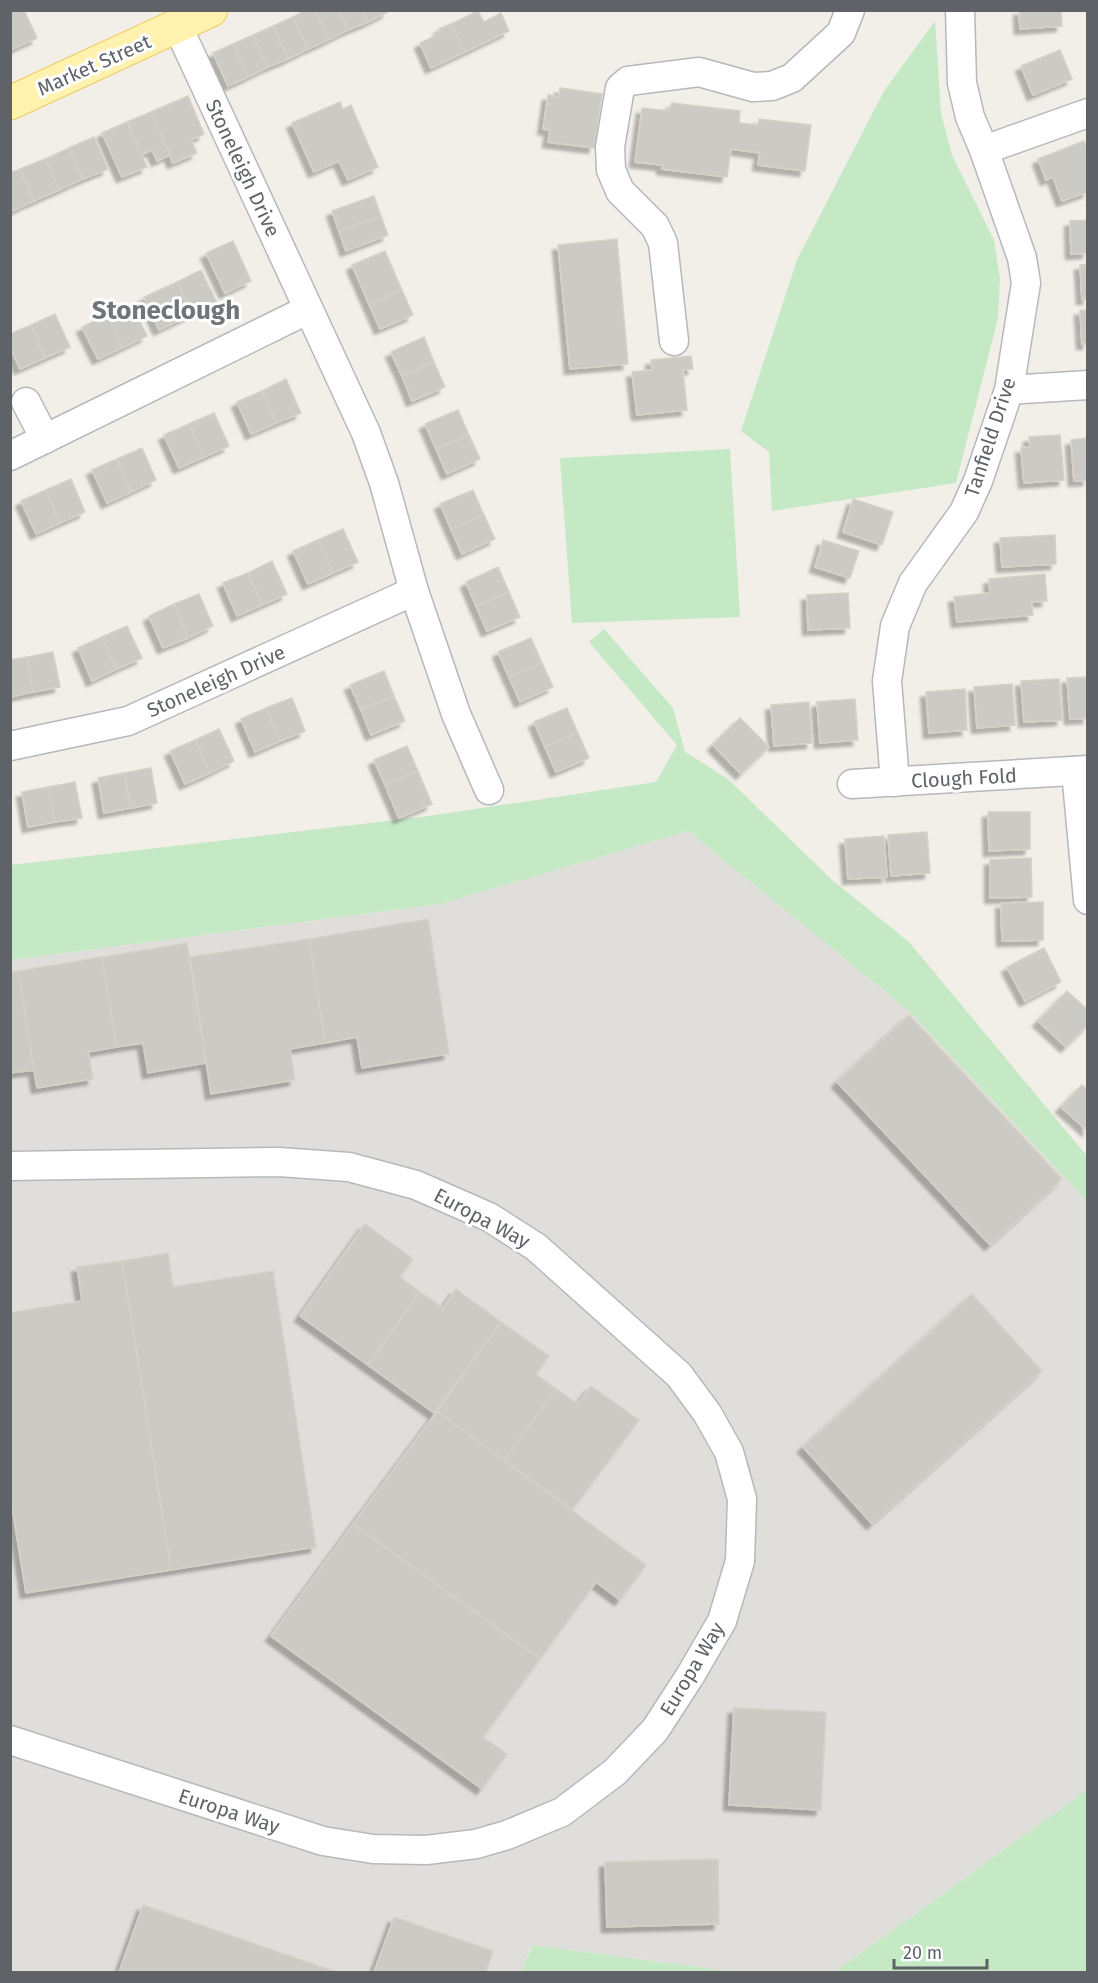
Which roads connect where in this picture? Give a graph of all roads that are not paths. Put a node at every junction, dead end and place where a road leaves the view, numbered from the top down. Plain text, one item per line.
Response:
1 (211, 10) edge
2 (850, 10) edge
3 (960, 10) edge
4 (178, 27) junction
5 (10, 103) edge
6 (1088, 112) edge
7 (984, 150) junction
8 (307, 310) junction
9 (674, 341) dead end
10 (1088, 386) edge
11 (1009, 390) junction
12 (26, 402) dead end
13 (45, 439) junction
14 (10, 456) edge
15 (414, 591) junction
16 (10, 746) edge
17 (1082, 770) edge
18 (895, 782) junction
19 (852, 784) dead end
20 (489, 790) dead end
21 (1088, 900) edge
22 (10, 1166) edge
23 (10, 1740) edge

1 - 4 main road, Market Street
2 - 9 street
3 - 7 street, Tanfield Drive
4 - 5 main road, Market Street
4 - 8 street, Stoneleigh Drive
6 - 7 street
7 - 11 street, Tanfield Drive
8 - 13 street
8 - 15 street, Stoneleigh Drive
10 - 11 street
11 - 18 street, Tanfield Drive
12 - 13 street
13 - 14 street
15 - 16 street, Stoneleigh Drive
15 - 20 street, Stoneleigh Drive
17 - 18 street, Clough Fold
17 - 21 street, Clough Fold
18 - 19 street, Clough Fold
22 - 23 street, Europa Way

